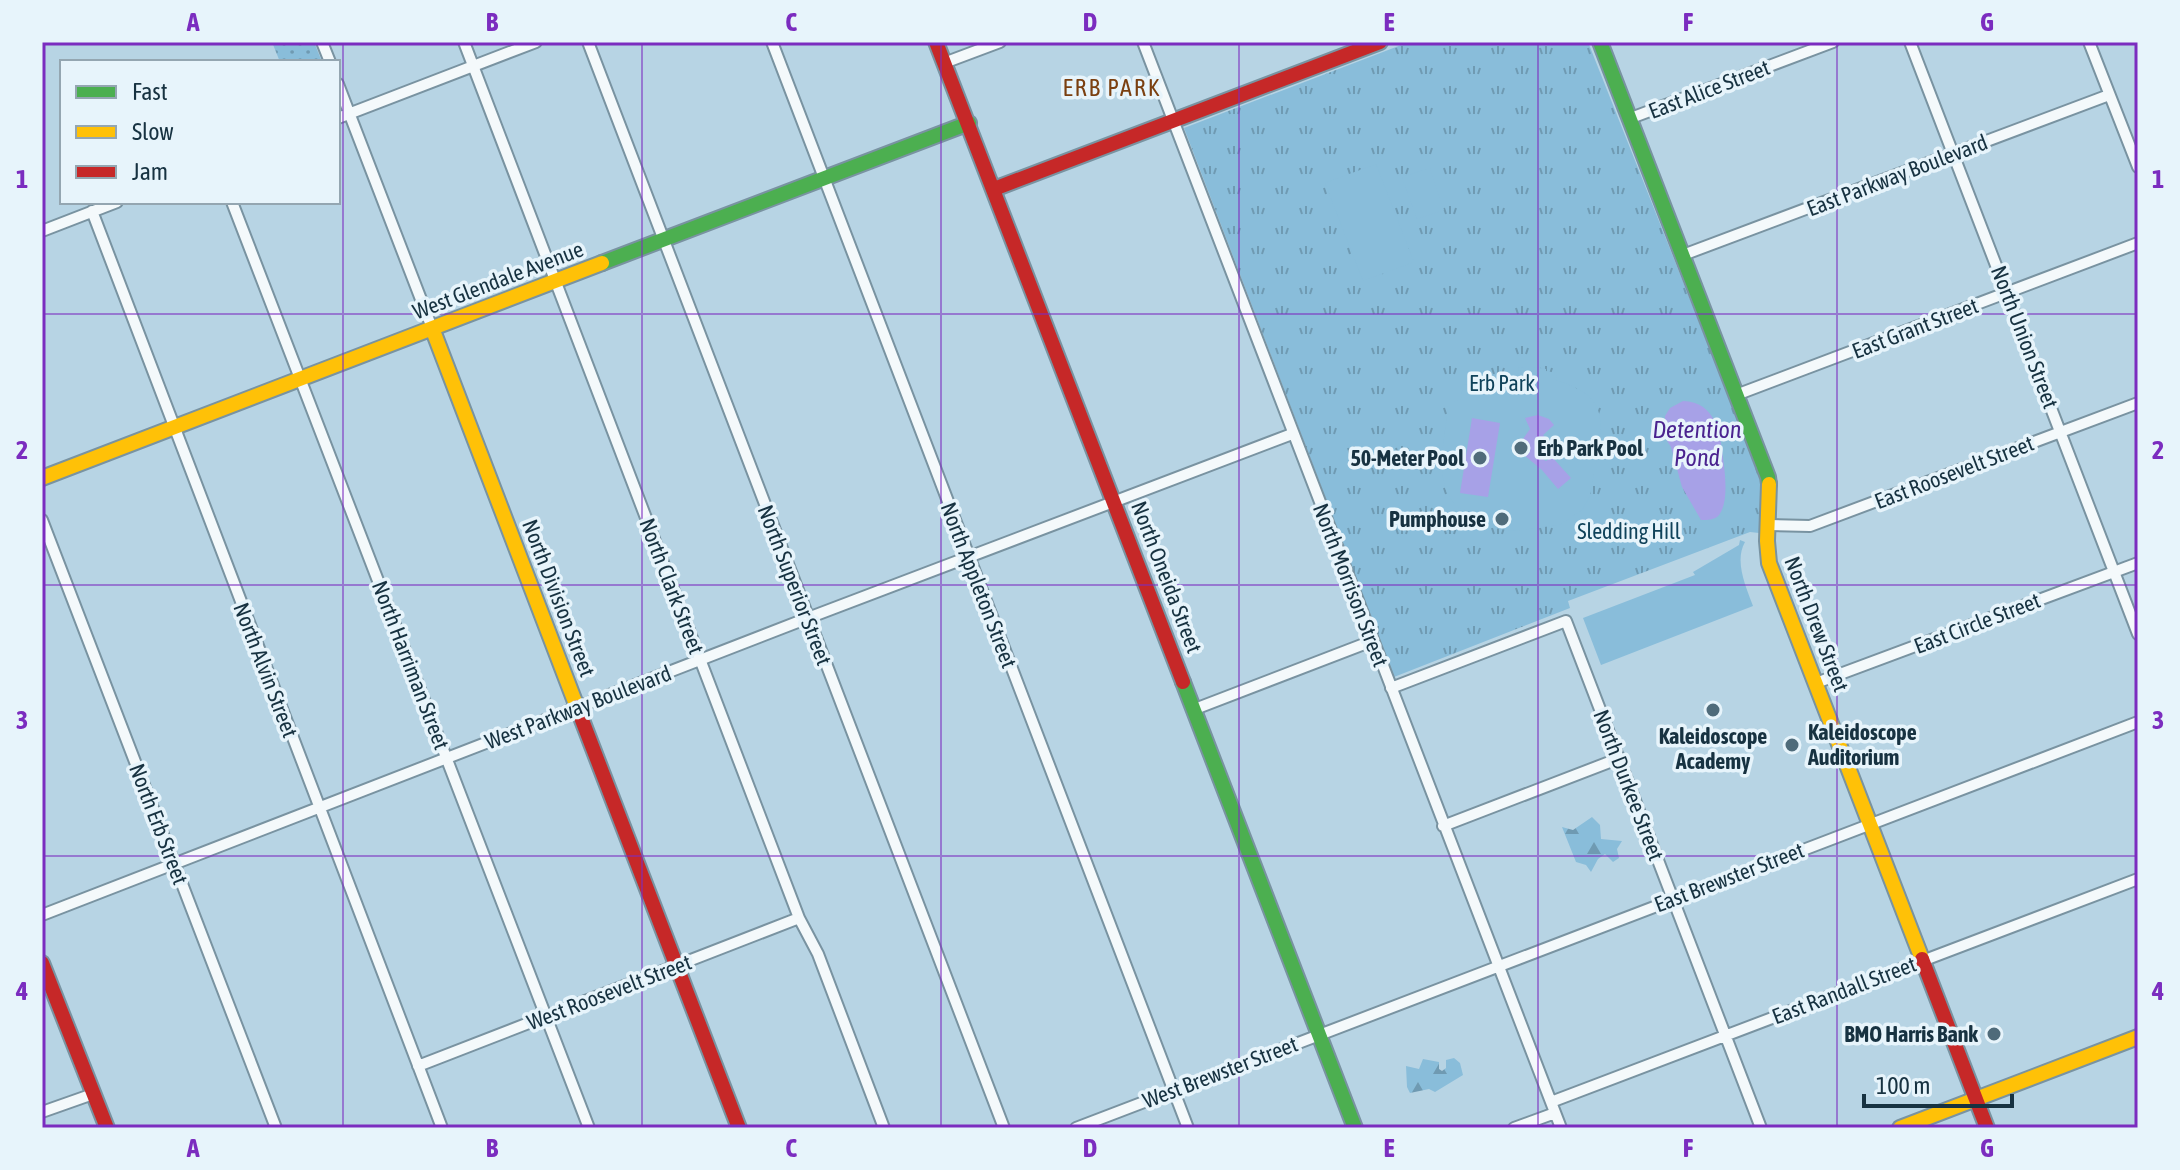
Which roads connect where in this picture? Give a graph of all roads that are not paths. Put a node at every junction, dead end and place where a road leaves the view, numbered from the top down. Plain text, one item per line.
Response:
1 (464, 42) edge
2 (536, 42) edge
3 (588, 42) edge
4 (772, 42) edge
5 (936, 42) edge
6 (1000, 42) edge
7 (1143, 42) edge
8 (1380, 42) edge
9 (1600, 42) edge
10 (1833, 42) edge
11 (1910, 42) edge
12 (2089, 42) edge
13 (944, 63) junction
14 (473, 66) junction
15 (340, 89) edge
16 (2109, 95) junction
17 (349, 113) junction
18 (340, 117) edge
19 (1631, 118) junction
20 (1172, 120) junction
21 (969, 123) junction
22 (1953, 154) junction
23 (2138, 167) edge
24 (825, 179) junction
25 (994, 189) junction
26 (111, 204) edge
27 (233, 204) edge
28 (92, 211) junction
29 (42, 231) edge
30 (663, 240) junction
31 (2138, 243) edge
32 (1683, 255) junction
33 (556, 282) junction
34 (2008, 293) junction
35 (432, 328) junction
36 (299, 379) junction
37 (1736, 395) junction
38 (2138, 403) edge
39 (173, 427) junction
40 (2061, 432) junction
41 (1292, 434) junction
42 (42, 478) edge
43 (1115, 502) junction
44 (42, 520) edge
45 (1768, 525) junction
46 (969, 558) junction
47 (2138, 563) edge
48 (2114, 572) junction
49 (808, 618) junction
50 (2138, 634) edge
51 (1372, 641) junction
52 (701, 660) junction
53 (1816, 683) junction
54 (1391, 688) junction
55 (578, 707) junction
56 (1195, 709) junction
57 (2138, 722) edge
58 (447, 758) junction
59 (1620, 758) junction
60 (320, 807) junction
61 (1869, 824) junction
62 (1443, 826) junction
63 (173, 864) junction
64 (2138, 879) edge
65 (1673, 899) junction
66 (42, 915) edge
67 (799, 918) junction
68 (1922, 960) junction
69 (42, 963) edge
70 (677, 966) junction
71 (1498, 966) junction
72 (545, 1017) junction
73 (1319, 1033) junction
74 (1724, 1036) junction
75 (2138, 1037) edge
76 (418, 1066) junction
77 (1173, 1091) junction
78 (93, 1094) junction
79 (1976, 1099) junction
80 (1553, 1107) junction
81 (42, 1112) edge
82 (107, 1128) edge
83 (276, 1128) edge
84 (442, 1128) edge
85 (589, 1128) edge
86 (739, 1128) edge
87 (884, 1128) edge
88 (1004, 1128) edge
89 (1076, 1128) edge
90 (1188, 1128) edge
91 (1355, 1128) edge
92 (1514, 1128) edge
93 (1561, 1128) edge
94 (1761, 1128) edge
95 (1900, 1128) edge
96 (1987, 1128) edge

1 - 14 street, North Clark Street
2 - 14 street
3 - 30 street, North Superior Street
4 - 24 street, North Appleton Street
5 - 13 street, North Oneida Street
6 - 13 street
7 - 20 street, North Morrison Street
8 - 20 street
9 - 19 street, North Drew Street
10 - 19 street, East Alice Street
11 - 22 street, North Union Street
12 - 16 street
13 - 21 street, North Oneida Street
14 - 17 street
14 - 33 street, North Clark Street
15 - 17 street, North Division Street
16 - 22 street, East Parkway Boulevard
16 - 23 street
17 - 18 street
17 - 35 street, North Division Street
19 - 32 street, North Drew Street
20 - 25 street
20 - 41 street, North Morrison Street
21 - 24 street, West Glendale Avenue
21 - 25 street, North Oneida Street
22 - 32 street, East Parkway Boulevard
22 - 34 street, North Union Street
24 - 30 street, West Glendale Avenue
24 - 46 street, North Appleton Street
25 - 43 street, North Oneida Street
26 - 28 street
27 - 36 street, North Harriman Street
28 - 29 street
28 - 39 street, North Alvin Street
30 - 33 street, West Glendale Avenue
30 - 49 street, North Superior Street
31 - 34 street, East Grant Street
32 - 37 street, North Drew Street
33 - 35 street, West Glendale Avenue
33 - 52 street, North Clark Street
34 - 37 street, East Grant Street
34 - 40 street, North Union Street
35 - 36 street, West Glendale Avenue
35 - 55 street, North Division Street
36 - 39 street, West Glendale Avenue
36 - 58 street, North Harriman Street
37 - 45 street, North Drew Street
38 - 40 street, East Roosevelt Street
39 - 42 street, West Glendale Avenue
39 - 60 street, North Alvin Street
40 - 45 street, East Roosevelt Street
40 - 48 street, North Union Street
41 - 43 street
41 - 51 street, North Morrison Street
43 - 46 street, West Parkway Boulevard
43 - 56 street, North Oneida Street
44 - 63 street, North Erb Street
45 - 53 street, North Drew Street
46 - 49 street, West Parkway Boulevard
46 - 77 street, North Appleton Street
47 - 48 street, East Circle Street
48 - 50 street, North Union Street
48 - 53 street, East Circle Street
49 - 52 street, West Parkway Boulevard
49 - 88 street, North Superior Street
51 - 54 street, North Morrison Street
51 - 56 street
52 - 55 street, West Parkway Boulevard
52 - 67 street, North Clark Street
53 - 61 street, North Drew Street
54 - 59 street, North Durkee Street
54 - 62 street, North Morrison Street
55 - 58 street, West Parkway Boulevard
55 - 70 street, North Division Street
56 - 73 street, North Oneida Street
57 - 61 street, East Brewster Street
58 - 60 street, West Parkway Boulevard
58 - 72 street, North Harriman Street
59 - 62 street
59 - 65 street, North Durkee Street
60 - 63 street, West Parkway Boulevard
60 - 76 street, North Alvin Street
61 - 65 street, East Brewster Street
61 - 68 street, North Drew Street
62 - 71 street, North Morrison Street
63 - 66 street, West Parkway Boulevard
63 - 83 street, North Erb Street
64 - 68 street, East Randall Street
65 - 71 street, East Brewster Street
65 - 74 street, North Durkee Street
67 - 70 street, West Roosevelt Street
67 - 87 street, North Clark Street
68 - 74 street, East Randall Street
68 - 79 street, North Drew Street
69 - 78 street
70 - 72 street, West Roosevelt Street
70 - 86 street, North Division Street
71 - 73 street, East Brewster Street
71 - 80 street, North Morrison Street
72 - 76 street, West Roosevelt Street
72 - 85 street, North Harriman Street
73 - 77 street, West Brewster Street
73 - 91 street, North Oneida Street
74 - 80 street, East Randall Street
74 - 94 street, North Durkee Street
75 - 79 street
76 - 84 street, North Alvin Street
77 - 89 street, West Brewster Street
77 - 90 street, North Appleton Street
78 - 81 street
78 - 82 street
79 - 95 street
79 - 96 street, North Drew Street
80 - 92 street, East Randall Street
80 - 93 street, North Morrison Street

